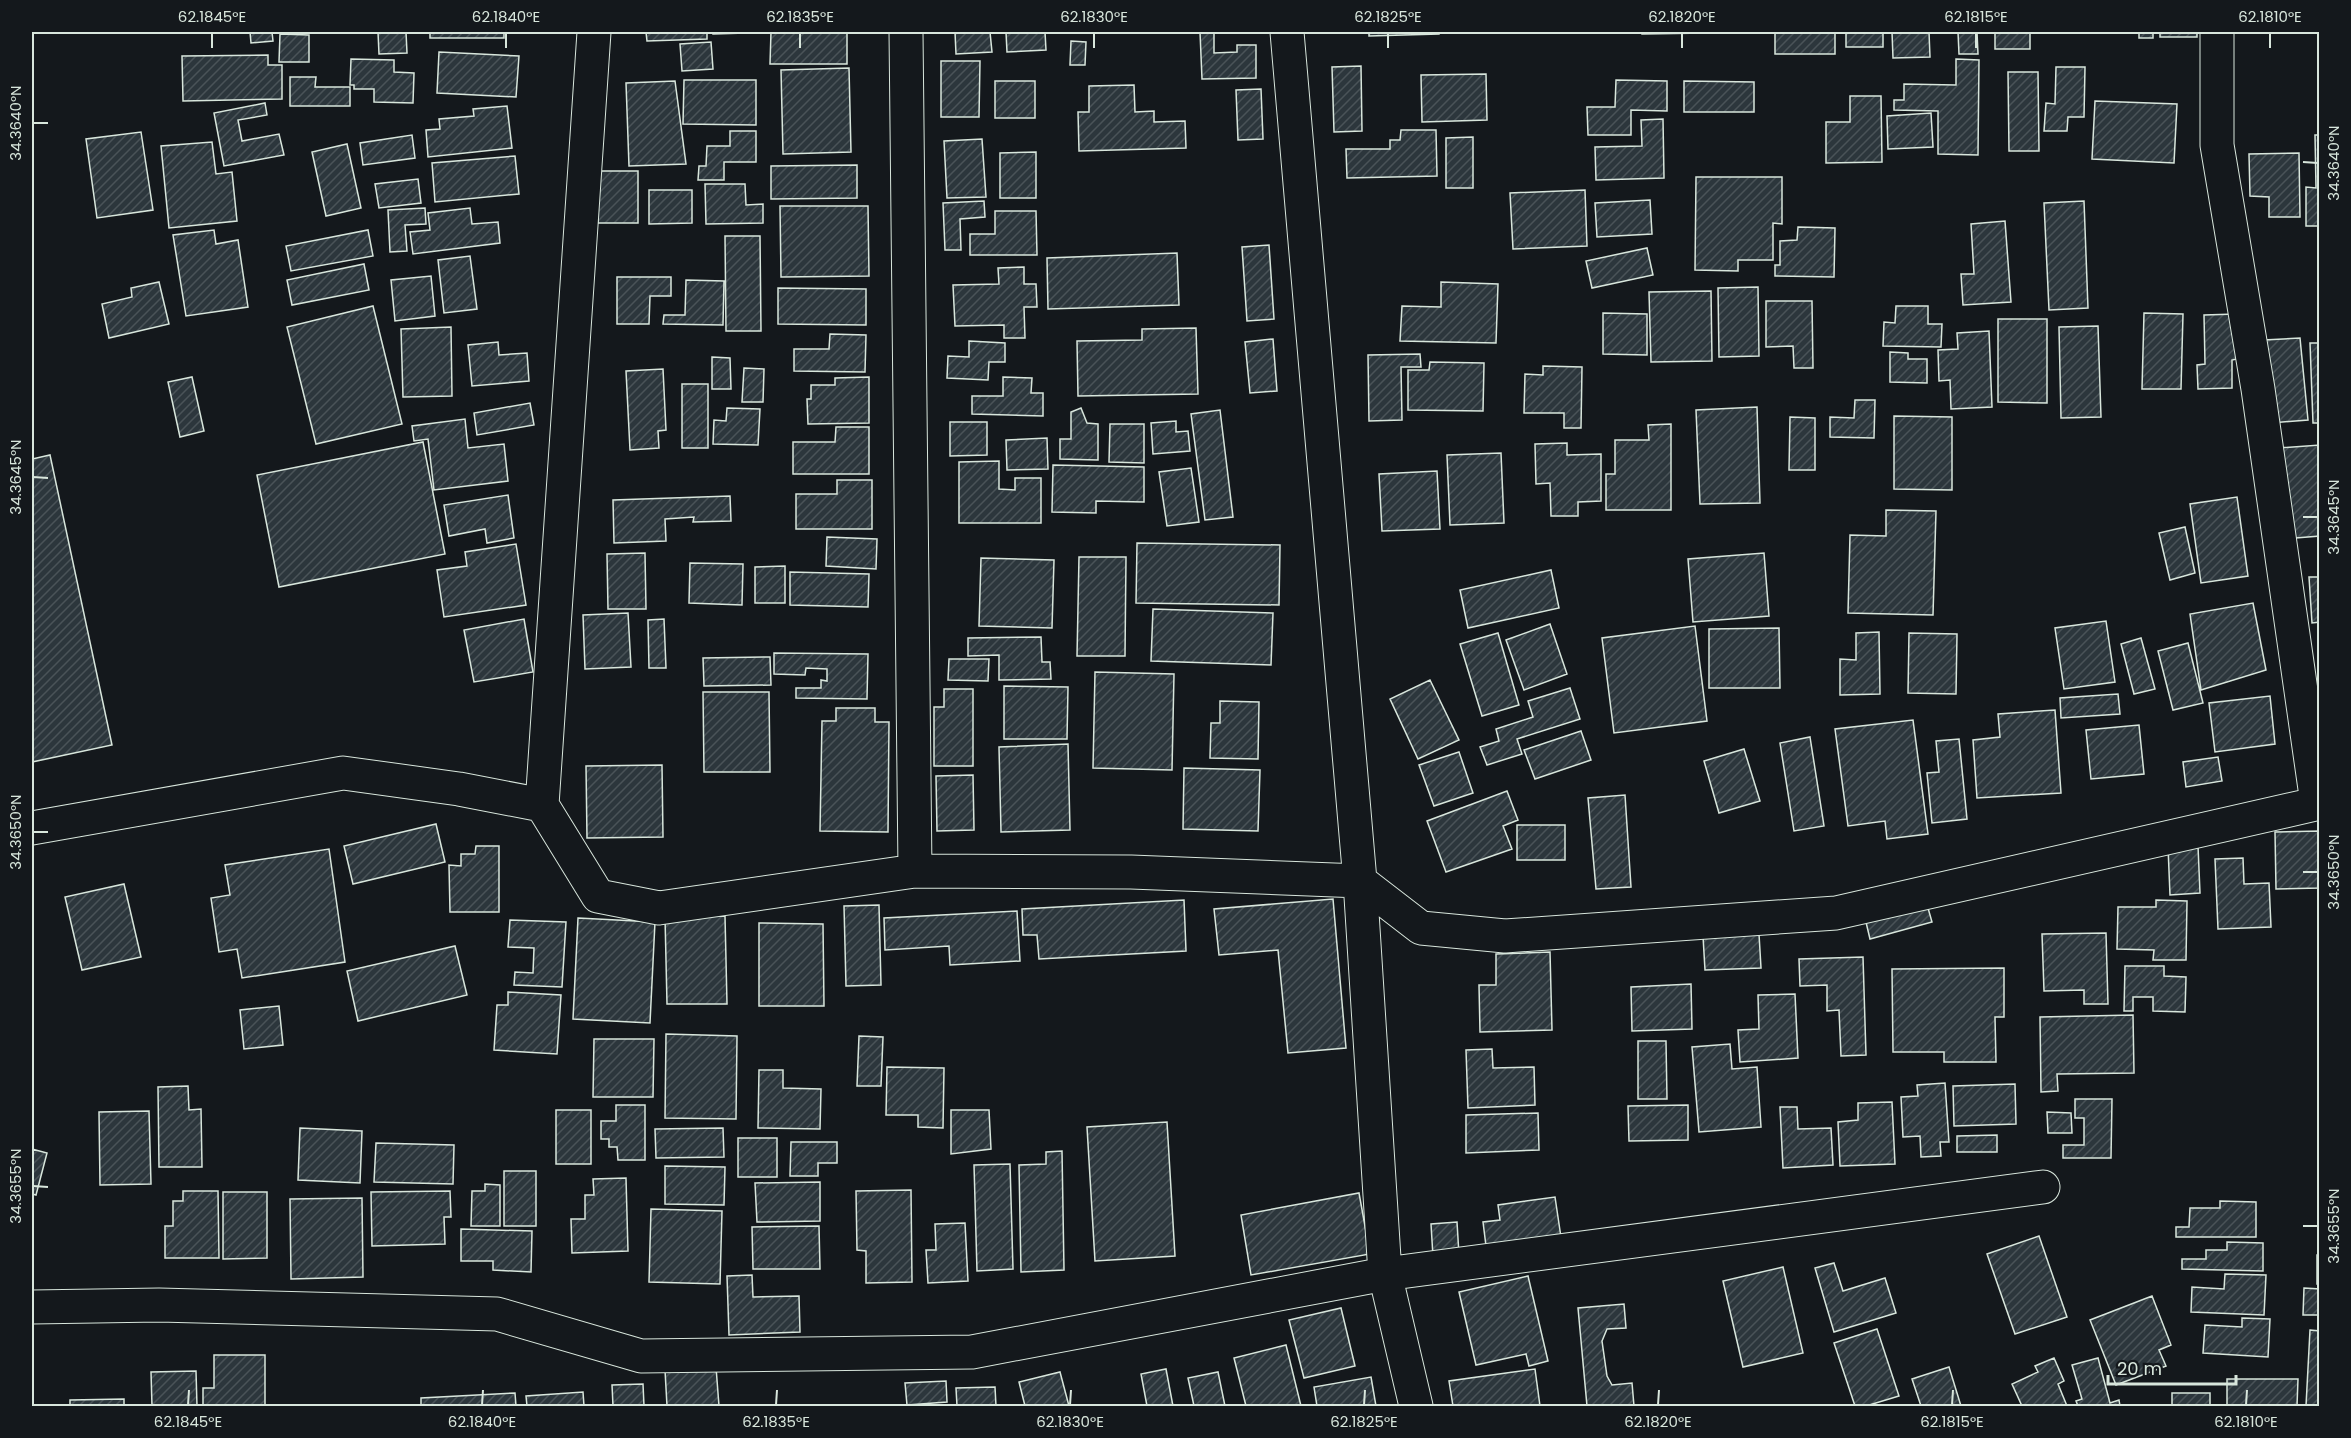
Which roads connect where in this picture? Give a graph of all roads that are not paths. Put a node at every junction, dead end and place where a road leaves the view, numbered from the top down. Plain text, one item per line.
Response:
1 (594, 32) edge
2 (906, 32) edge
3 (1287, 32) edge
4 (2217, 32) edge
5 (2318, 803) edge
6 (542, 805) junction
7 (32, 828) edge
8 (915, 871) junction
9 (1360, 881) junction
10 (2043, 1188) dead end
11 (1385, 1274) junction
12 (32, 1307) edge
13 (1416, 1407) edge

1 - 6 street
2 - 8 street
3 - 9 street
4 - 5 street
5 - 9 street
6 - 7 street
6 - 8 street
8 - 9 street
9 - 11 street
10 - 11 street
11 - 12 street
11 - 13 street

